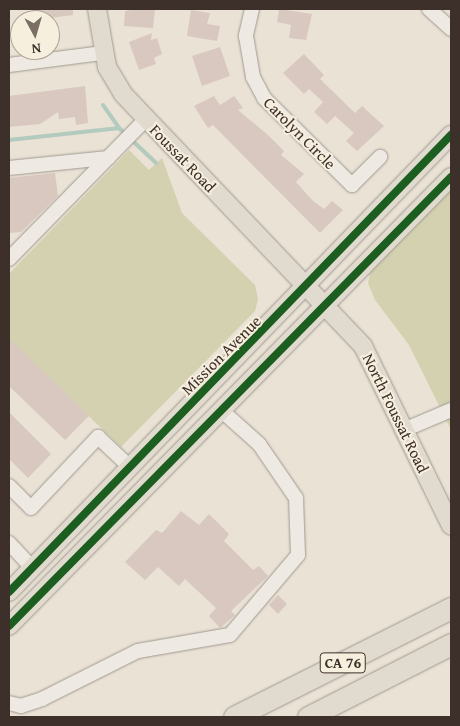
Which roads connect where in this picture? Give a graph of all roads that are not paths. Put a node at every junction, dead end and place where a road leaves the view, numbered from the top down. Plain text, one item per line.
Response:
1 (97, 9) edge
2 (252, 9) edge
3 (429, 9) edge
4 (451, 29) edge
5 (103, 53) junction
6 (9, 65) edge
7 (146, 119) junction
8 (451, 136) edge
9 (380, 157) dead end
10 (108, 158) junction
11 (9, 168) edge
12 (451, 177) edge
13 (9, 257) edge
14 (306, 288) junction
15 (325, 306) junction
16 (220, 410) junction
17 (451, 410) edge
18 (406, 428) junction
19 (130, 467) junction
20 (9, 486) edge
21 (451, 526) edge
22 (9, 543) edge
23 (32, 568) junction
24 (9, 592) edge
25 (451, 608) edge
26 (9, 626) edge
27 (451, 644) edge
28 (9, 703) edge
29 (234, 717) edge
30 (308, 717) edge

1 - 5 main road, Foussat Road
2 - 9 street, Carolyn Circle
3 - 4 street
5 - 6 street
5 - 7 main road, Foussat Road
7 - 10 street
7 - 14 main road, Foussat Road
8 - 14 main road, Mission Avenue
10 - 11 street
10 - 13 street
12 - 15 main road
14 - 15 main road, North Foussat Road
14 - 19 main road, Mission Avenue
15 - 16 main road
15 - 18 main road, North Foussat Road
16 - 26 main road
16 - 28 street
17 - 18 street
18 - 21 main road, North Foussat Road
19 - 20 street
19 - 23 main road, Mission Avenue
22 - 23 street
23 - 24 main road, Mission Avenue
25 - 29 highway, CA 76
27 - 30 highway, CA 76

